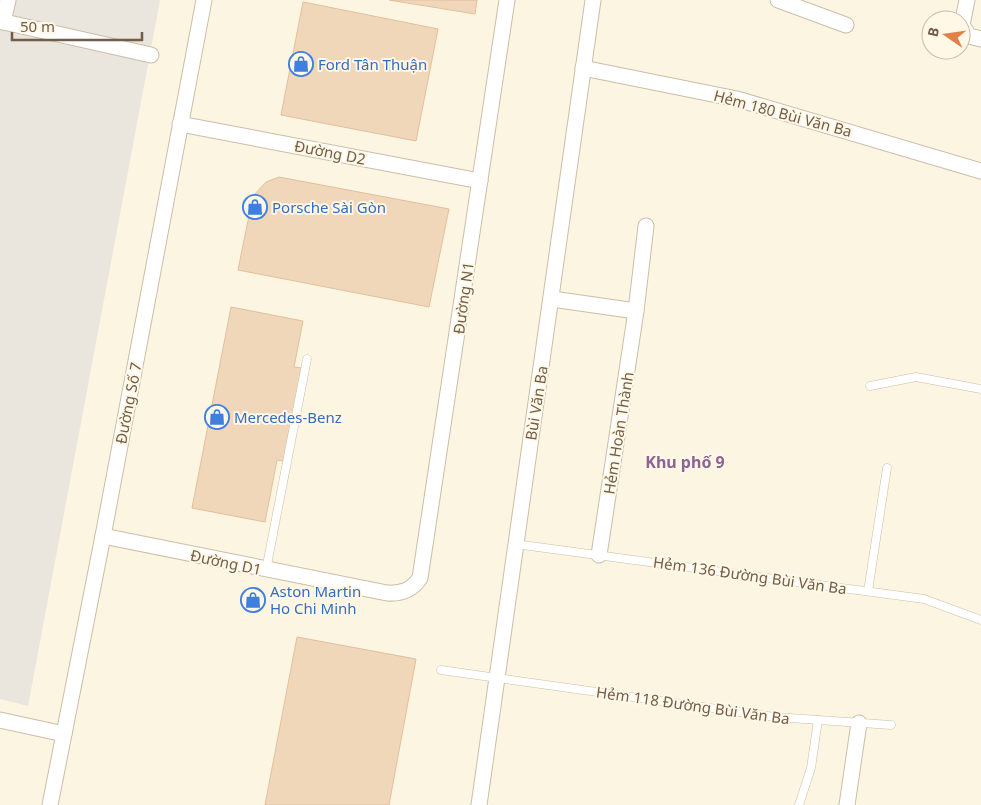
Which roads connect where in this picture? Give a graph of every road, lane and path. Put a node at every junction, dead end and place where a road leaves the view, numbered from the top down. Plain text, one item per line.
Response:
1 (8, 0) edge
2 (204, 0) edge
3 (507, 0) edge
4 (593, 0) edge
5 (778, 0) edge
6 (967, 0) edge
7 (2, 22) edge
8 (846, 25) dead end
9 (981, 39) edge
10 (150, 55) dead end
11 (583, 68) junction
12 (180, 124) junction
13 (981, 170) edge
14 (480, 181) junction
15 (646, 226) dead end
16 (552, 299) junction
17 (636, 311) junction
18 (307, 359) dead end
19 (870, 386) dead end
20 (981, 389) edge
21 (888, 468) dead end
22 (103, 536) junction
23 (515, 544) junction
24 (599, 556) junction
25 (266, 570) junction
26 (408, 590) joint
27 (868, 591) junction
28 (981, 620) edge
29 (441, 670) dead end
30 (496, 678) junction
31 (0, 720) edge
32 (818, 720) junction
33 (859, 723) junction
34 (890, 725) dead end
35 (64, 734) junction
36 (50, 805) edge
37 (479, 805) edge
38 (799, 805) edge
39 (847, 805) edge

1 - 7 street
2 - 12 street, Đường Số 7
3 - 14 street, Đường N1
4 - 11 street, Bùi Văn Ba
5 - 8 street
6 - 9 street
7 - 10 street
11 - 13 street, Hẻm 180 Bùi Văn Ba
11 - 16 street, Bùi Văn Ba
12 - 14 street, Đường D2
12 - 22 street, Đường Số 7
14 - 26 street, Đường N1
15 - 17 street, Hẻm Hoàn Thành
16 - 17 street
16 - 23 street, Bùi Văn Ba
17 - 24 street, Hẻm Hoàn Thành
18 - 25 lane
19 - 20 lane
21 - 27 lane
22 - 25 street, Đường D1
22 - 35 street, Đường Số 7
23 - 24 lane, Hẻm 136 Đường Bùi Văn Ba
23 - 30 street, Bùi Văn Ba
24 - 27 lane, Hẻm 136 Đường Bùi Văn Ba
25 - 26 street, Đường D1
27 - 28 lane, Hẻm 136 Đường Bùi Văn Ba
29 - 30 lane, Hẻm 118 Đường Bùi Văn Ba
30 - 32 lane, Hẻm 118 Đường Bùi Văn Ba
30 - 37 street, Bùi Văn Ba
31 - 35 street
32 - 33 lane, Hẻm 118 Đường Bùi Văn Ba
32 - 38 lane
33 - 34 lane, Hẻm 118 Đường Bùi Văn Ba
33 - 39 street
35 - 36 street, Đường Số 7

